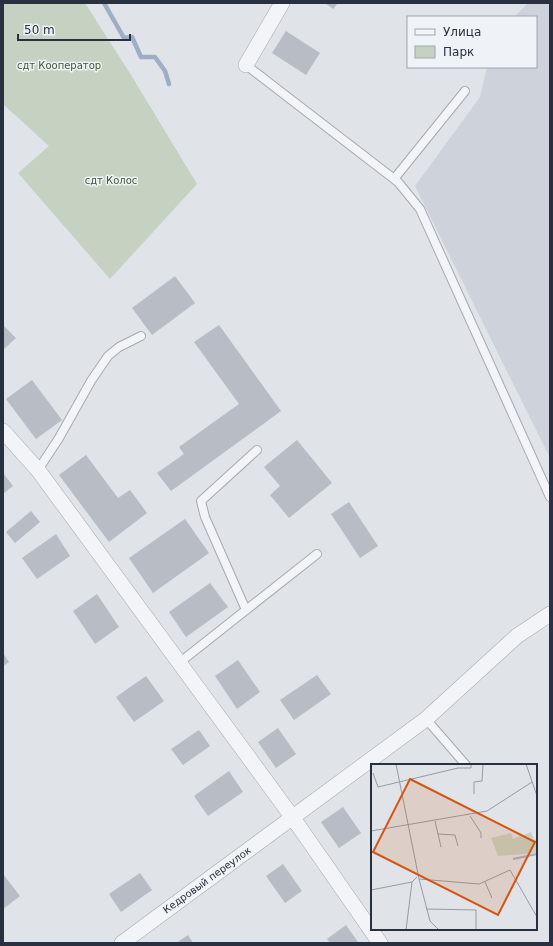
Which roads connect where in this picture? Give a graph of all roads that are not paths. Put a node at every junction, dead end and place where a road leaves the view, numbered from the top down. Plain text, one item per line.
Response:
1 (282, 3) edge
2 (246, 65) joint
3 (465, 91) dead end
4 (394, 179) junction
5 (141, 336) dead end
6 (3, 431) edge
7 (258, 450) dead end
8 (38, 470) junction
9 (550, 497) edge
10 (317, 554) dead end
11 (246, 610) junction
12 (550, 614) edge
13 (179, 663) junction
14 (426, 719) junction
15 (465, 764) edge
16 (293, 818) junction
17 (122, 943) edge
18 (380, 943) edge

1 - 2 street
2 - 4 lane
3 - 4 lane
4 - 9 lane
5 - 8 lane
6 - 8 street
7 - 11 lane
8 - 13 street
10 - 11 lane
11 - 13 lane
12 - 14 street, Кедровый переулок
13 - 16 street
14 - 15 lane
14 - 16 street, Кедровый переулок
16 - 17 street, Кедровый переулок
16 - 18 street

